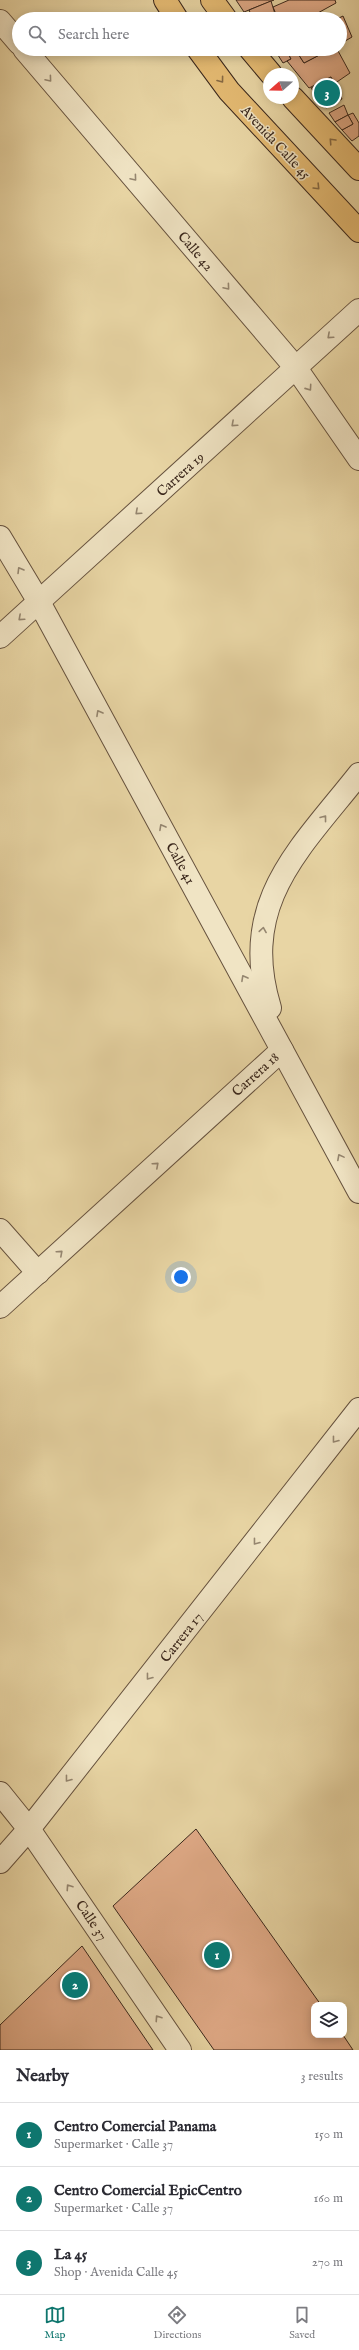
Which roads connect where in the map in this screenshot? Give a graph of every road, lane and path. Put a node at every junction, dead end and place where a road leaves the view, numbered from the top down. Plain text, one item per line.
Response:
1 (165, 0) edge
2 (212, 0) edge
3 (173, 12) edge
4 (221, 12) edge
5 (0, 21) edge
6 (12, 35) edge
7 (30, 56) edge
8 (203, 56) edge
9 (256, 56) edge
10 (266, 68) edge
11 (299, 104) edge
12 (359, 169) edge
13 (359, 231) edge
14 (359, 310) edge
15 (296, 368) junction
16 (359, 459) edge
17 (0, 537) edge
18 (39, 602) junction
19 (0, 637) edge
20 (359, 774) edge
21 (282, 1050) junction
22 (359, 1192) edge
23 (0, 1230) edge
24 (38, 1273) junction
25 (0, 1307) edge
26 (359, 1409) edge
27 (0, 1793) edge
28 (29, 1829) junction
29 (0, 1862) edge
30 (180, 2050) edge

1 - 3 main road
2 - 4 main road
5 - 6 street
7 -> 15 street, Calle 42
8 -> 13 main road, Avenida Calle 45
9 - 10 main road
12 -> 11 main road
14 -> 15 street, Carrera 19
15 -> 16 street, Calle 42
15 -> 18 street, Carrera 19
18 -> 17 street, Calle 41
18 -> 19 street, Carrera 19
21 -> 18 street, Calle 41
21 -> 20 street, Carrera 18
22 -> 21 street, Calle 41
24 -> 21 street, Carrera 18
23 - 24 street
24 - 25 street, Carrera 18
26 -> 28 street, Carrera 17
27 - 28 street, Calle 37
28 - 29 street, Carrera 17
30 -> 28 street, Calle 37

